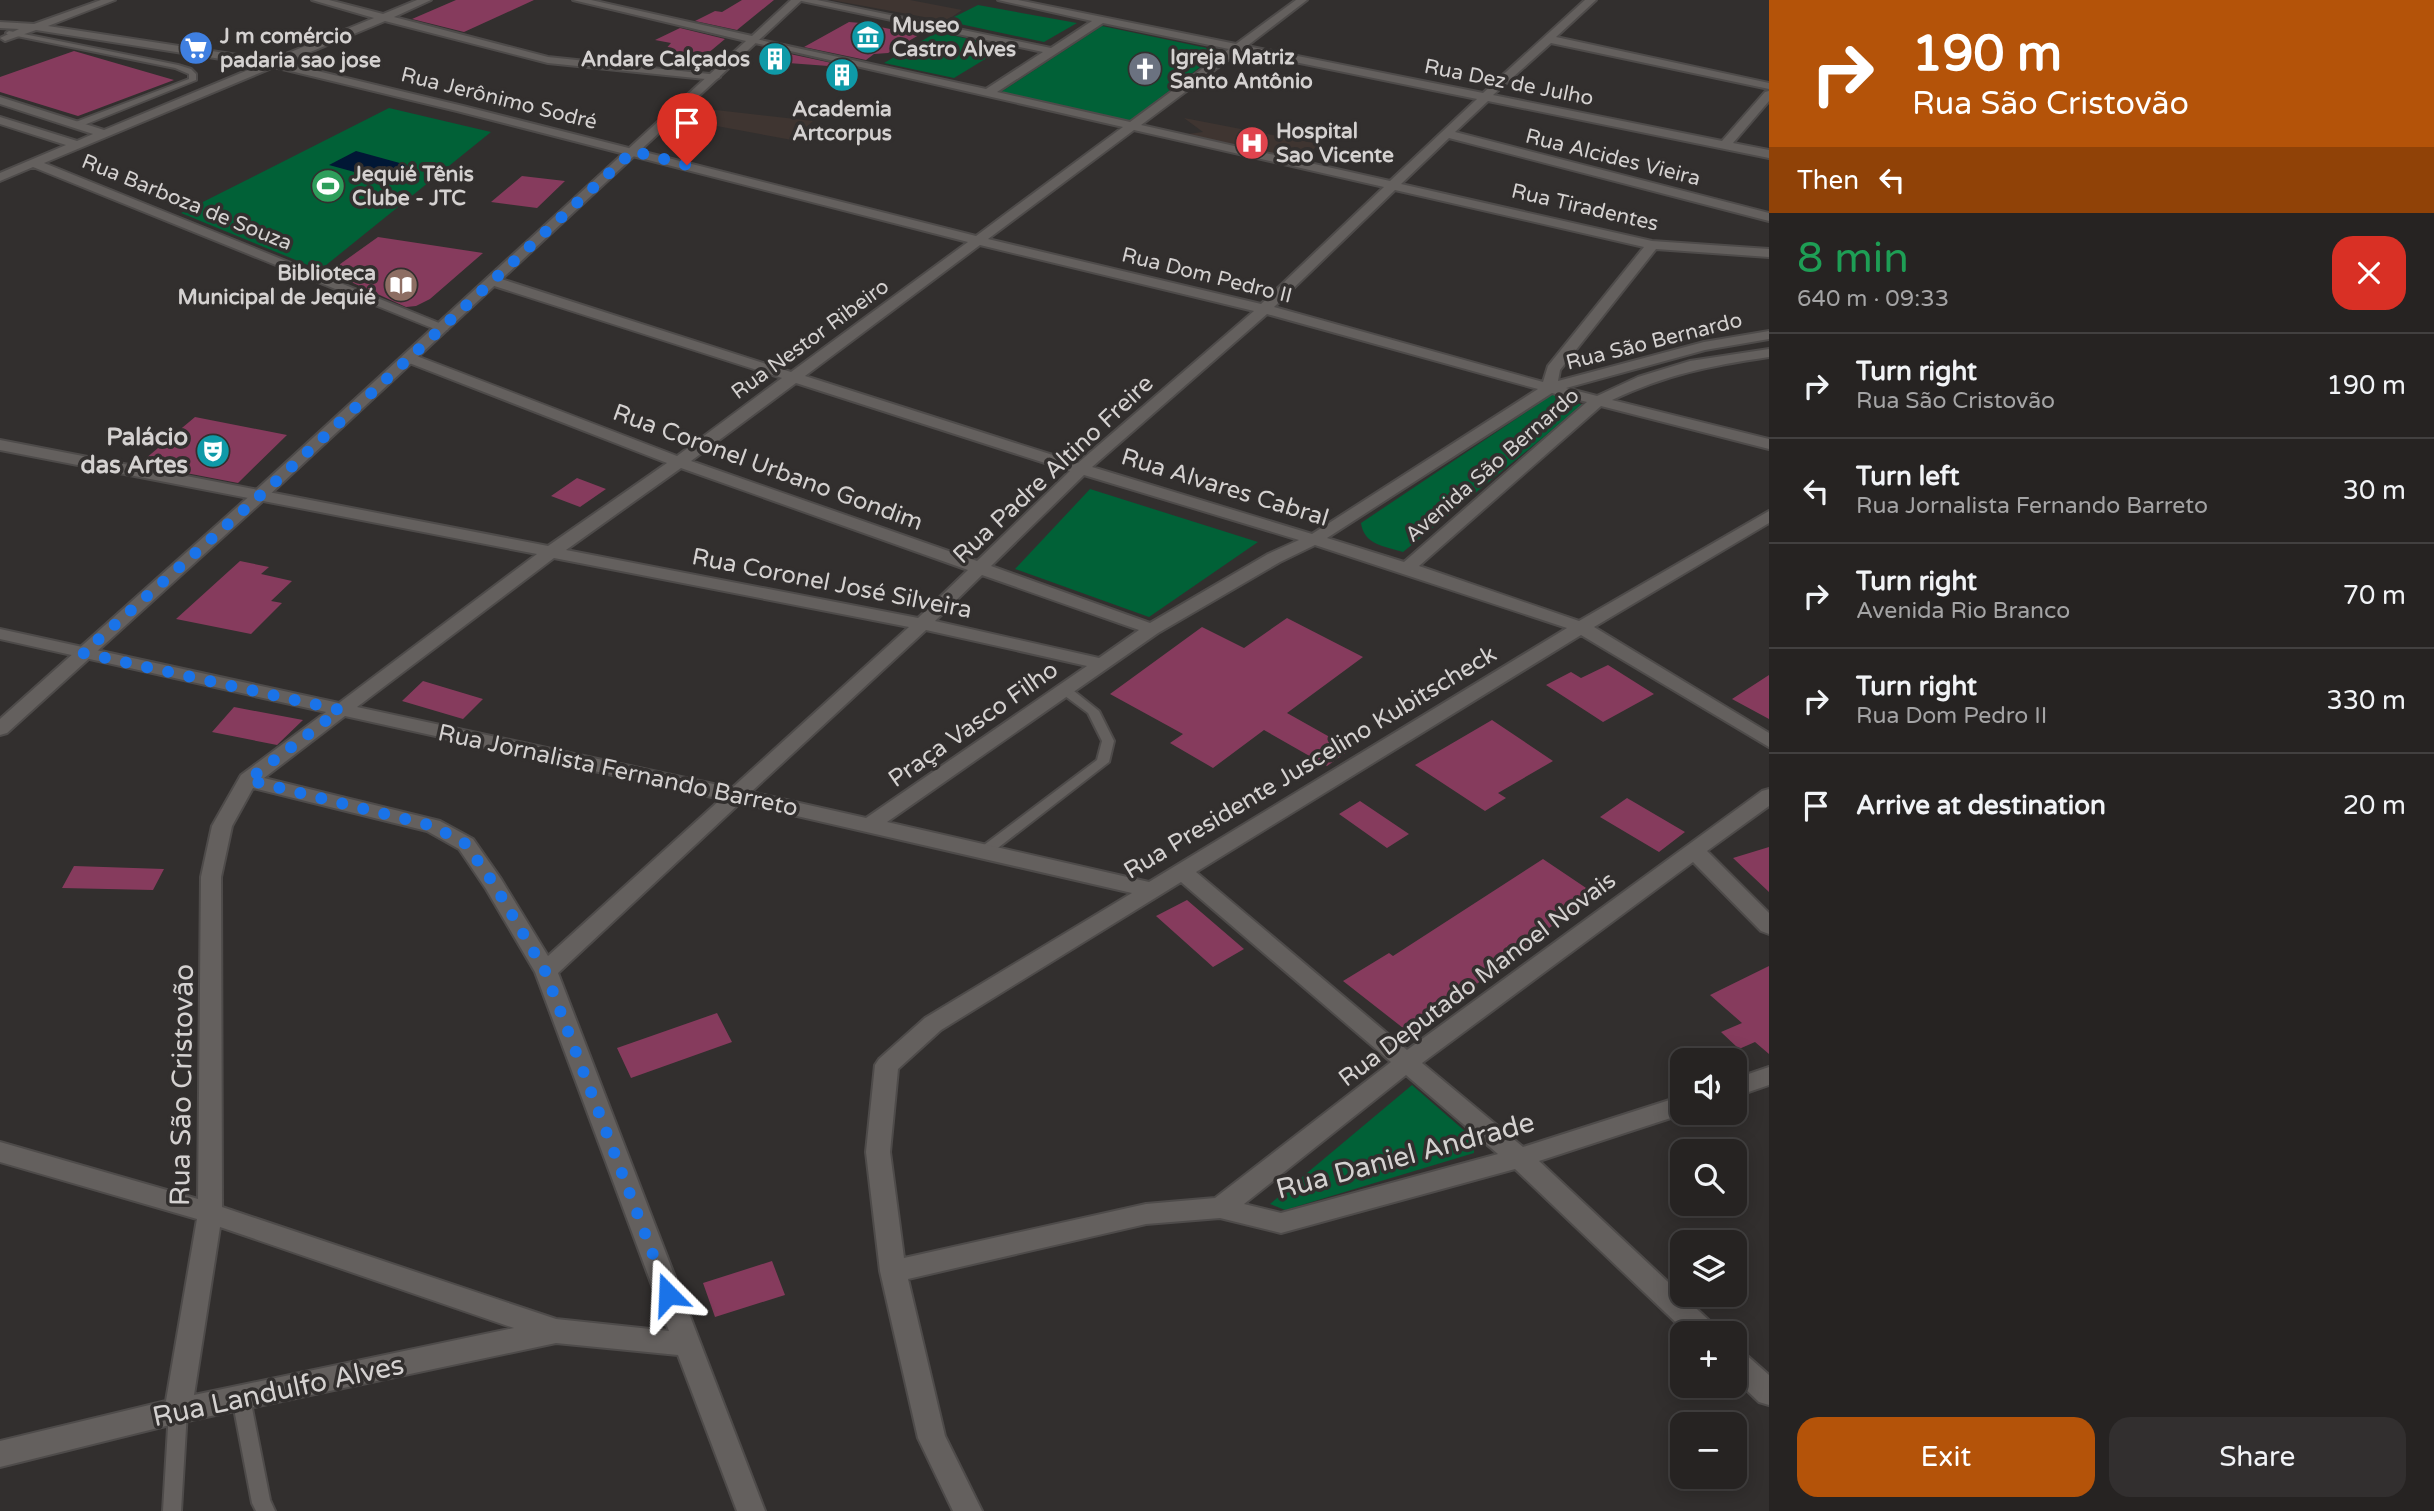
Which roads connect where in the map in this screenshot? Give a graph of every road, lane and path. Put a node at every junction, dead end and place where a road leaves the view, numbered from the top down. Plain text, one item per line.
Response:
1 (82, 0) edge
2 (110, 0) edge
3 (317, 0) edge
4 (426, 0) edge
5 (578, 0) edge
6 (800, 0) edge
7 (1003, 0) edge
8 (1303, 0) edge
9 (1591, 0) edge
10 (386, 18) junction
11 (1101, 20) junction
12 (0, 25) edge
13 (34, 27) junction
14 (9, 35) edge
15 (1549, 39) junction
16 (755, 40) junction
17 (1241, 47) junction
18 (1052, 51) junction
19 (274, 64) junction
20 (715, 77) junction
21 (1769, 86) edge
22 (986, 94) junction
23 (1769, 94) edge
24 (1485, 97) junction
25 (0, 100) edge
26 (0, 121) edge
27 (76, 125) junction
28 (1132, 127) junction
29 (102, 133) junction
30 (1448, 134) junction
31 (74, 144) junction
32 (1726, 144) junction
33 (633, 151) junction
34 (1769, 154) edge
35 (33, 163) junction
36 (0, 177) edge
37 (1395, 185) junction
38 (1769, 218) edge
39 (980, 241) junction
40 (1652, 245) junction
41 (1769, 253) edge
42 (493, 281) junction
43 (1264, 309) junction
44 (442, 327) junction
45 (1769, 335) edge
46 (1769, 353) edge
47 (409, 358) junction
48 (793, 377) junction
49 (1549, 388) junction
50 (1597, 401) junction
51 (1769, 444) edge
52 (0, 445) edge
53 (679, 462) junction
54 (1081, 469) junction
55 (260, 495) junction
56 (1769, 516) edge
57 (1313, 540) junction
58 (551, 553) junction
59 (1407, 568) junction
60 (978, 570) junction
61 (922, 624) junction
62 (1581, 627) junction
63 (1152, 629) junction
64 (0, 634) edge
65 (83, 653) junction
66 (1103, 664) junction
67 (1065, 690) junction
68 (340, 710) junction
69 (0, 729) edge
70 (1769, 741) edge
71 (248, 780) junction
72 (1769, 796) edge
73 (733, 797) junction
74 (1769, 811) edge
75 (1744, 817) junction
76 (871, 824) junction
77 (985, 851) junction
78 (1695, 851) junction
79 (1183, 872) junction
80 (1152, 890) junction
81 (1769, 926) edge
82 (545, 971) junction
83 (1408, 1060) junction
84 (1769, 1076) edge
85 (1747, 1084) edge
86 (1670, 1109) edge
87 (0, 1152) edge
88 (1519, 1158) junction
89 (1220, 1208) junction
90 (211, 1213) junction
91 (893, 1271) junction
92 (1692, 1321) edge
93 (556, 1331) junction
94 (687, 1344) junction
95 (1747, 1372) edge
96 (1769, 1393) edge
97 (241, 1398) junction
98 (177, 1411) junction
99 (0, 1454) edge
100 (172, 1511) edge
101 (266, 1511) edge
102 (751, 1511) edge
103 (968, 1511) edge

1 - 14 street
2 - 13 street
3 - 10 street
4 - 10 street
5 - 16 street, Rua Tiradentes
6 - 16 street
6 - 18 street
7 - 11 street, Rua Dez de Julho
8 - 17 street, Rua Nestor Ribeiro
9 - 15 street, Rua Padre Altino Freire
10 - 19 street
10 - 20 street
11 - 17 street, Rua Dez de Julho
11 - 18 street
12 - 14 street
13 - 14 street, Rua Jerônimo Sodré
13 - 19 street, Rua Jerônimo Sodré
14 - 27 lane
15 - 21 street
15 - 24 street, Rua Padre Altino Freire
16 - 20 street
16 - 22 street, Rua Tiradentes
17 - 24 street, Rua Dez de Julho
17 - 28 street, Rua Nestor Ribeiro
18 - 22 street
19 - 29 street
19 - 33 street, Rua Jerônimo Sodré
20 - 33 street
22 - 28 street, Rua Tiradentes
23 - 32 street
24 - 30 street, Rua Padre Altino Freire
24 - 32 street, Rua Dez de Julho
25 - 27 street
26 - 31 street
27 - 29 street
28 - 37 street, Rua Tiradentes
28 - 39 street, Rua Nestor Ribeiro
29 - 31 street
30 - 37 street, Rua Padre Altino Freire
30 - 38 street, Rua Alcides Vieira
31 - 35 street
32 - 34 street, Rua Dez de Julho
33 - 39 street, Rua Dom Pedro II
33 - 42 street
35 - 36 street
35 - 44 street, Rua Barboza de Souza
37 - 40 street, Rua Tiradentes
37 - 43 street, Rua Padre Altino Freire
39 - 43 street, Rua Dom Pedro II
39 - 48 street, Rua Nestor Ribeiro
40 - 41 street, Rua Tiradentes
40 - 49 street
42 - 44 street
42 - 48 street, Rua Alvares Cabral
43 - 49 street, Rua Dom Pedro II
43 - 54 street, Rua Padre Altino Freire
44 - 47 street
45 - 49 street, Rua São Bernardo
46 - 50 street, Avenida São Bernardo
47 - 53 street, Rua Coronel Urbano Gondim
47 - 55 street
48 - 53 street, Rua Nestor Ribeiro
48 - 54 street, Rua Alvares Cabral
49 - 50 street, Rua Dom Pedro II
49 - 57 street, Avenida São Bernardo
50 - 51 street, Rua Dom Pedro II
50 - 59 street, Avenida São Bernardo
52 - 55 street, Rua Coronel José Silveira
53 - 58 street, Rua Nestor Ribeiro
53 - 60 street, Rua Coronel Urbano Gondim
54 - 57 street, Rua Alvares Cabral
54 - 60 street, Rua Padre Altino Freire
55 - 58 street, Rua Coronel José Silveira
55 - 65 street
56 - 62 street, Rua Presidente Juscelino Kubitscheck
57 - 59 street, Rua Alvares Cabral
57 - 63 street, Avenida São Bernardo
58 - 61 street, Rua Coronel José Silveira
58 - 68 street, Rua Nestor Ribeiro
59 - 62 street, Rua Alvares Cabral
60 - 61 street, Rua Padre Altino Freire
60 - 63 street, Rua Coronel Urbano Gondim
61 - 66 street, Rua Coronel José Silveira
61 - 73 street, Rua Padre Altino Freire
62 - 70 street, Rua Alvares Cabral
62 - 79 street, Rua Presidente Juscelino Kubitscheck
63 - 66 street, Praça Vasco Filho
64 - 65 street
65 - 68 street, Rua Jornalista Fernando Barreto
65 - 69 street
66 - 67 street, Praça Vasco Filho
67 - 76 street, Praça Vasco Filho
67 - 77 lane
68 - 71 street, Rua São Cristovão
68 - 73 street, Rua Jornalista Fernando Barreto
71 - 82 street
71 - 90 street, Rua São Cristovão
72 - 75 street, Rua Deputado Manoel Novais
73 - 76 street, Rua Jornalista Fernando Barreto
73 - 82 street, Rua Padre Altino Freire
74 - 75 street
75 - 78 street, Rua Deputado Manoel Novais
76 - 77 street, Rua Jornalista Fernando Barreto
77 - 80 street, Rua Jornalista Fernando Barreto
78 - 81 street
78 - 83 street, Rua Deputado Manoel Novais
79 - 80 street, Rua Presidente Juscelino Kubitscheck
79 - 83 street
80 - 91 street, Rua Presidente Juscelino Kubitscheck
82 - 94 street
83 - 88 street
83 - 89 street, Rua Deputado Manoel Novais
84 - 85 street
86 - 88 street, Rua Daniel Andrade
87 - 90 street
88 - 89 street, Rua Daniel Andrade
88 - 92 street
89 - 91 street, Rua Daniel Andrade
90 - 93 street
90 - 98 street, Rua São Cristovão
91 - 103 street
93 - 94 street
93 - 97 street, Rua Landulfo Alves
94 - 102 street
95 - 96 street
97 - 98 street, Rua Landulfo Alves
97 - 101 lane
98 - 99 street, Rua Landulfo Alves
98 - 100 lane, Rua São Cristovão

